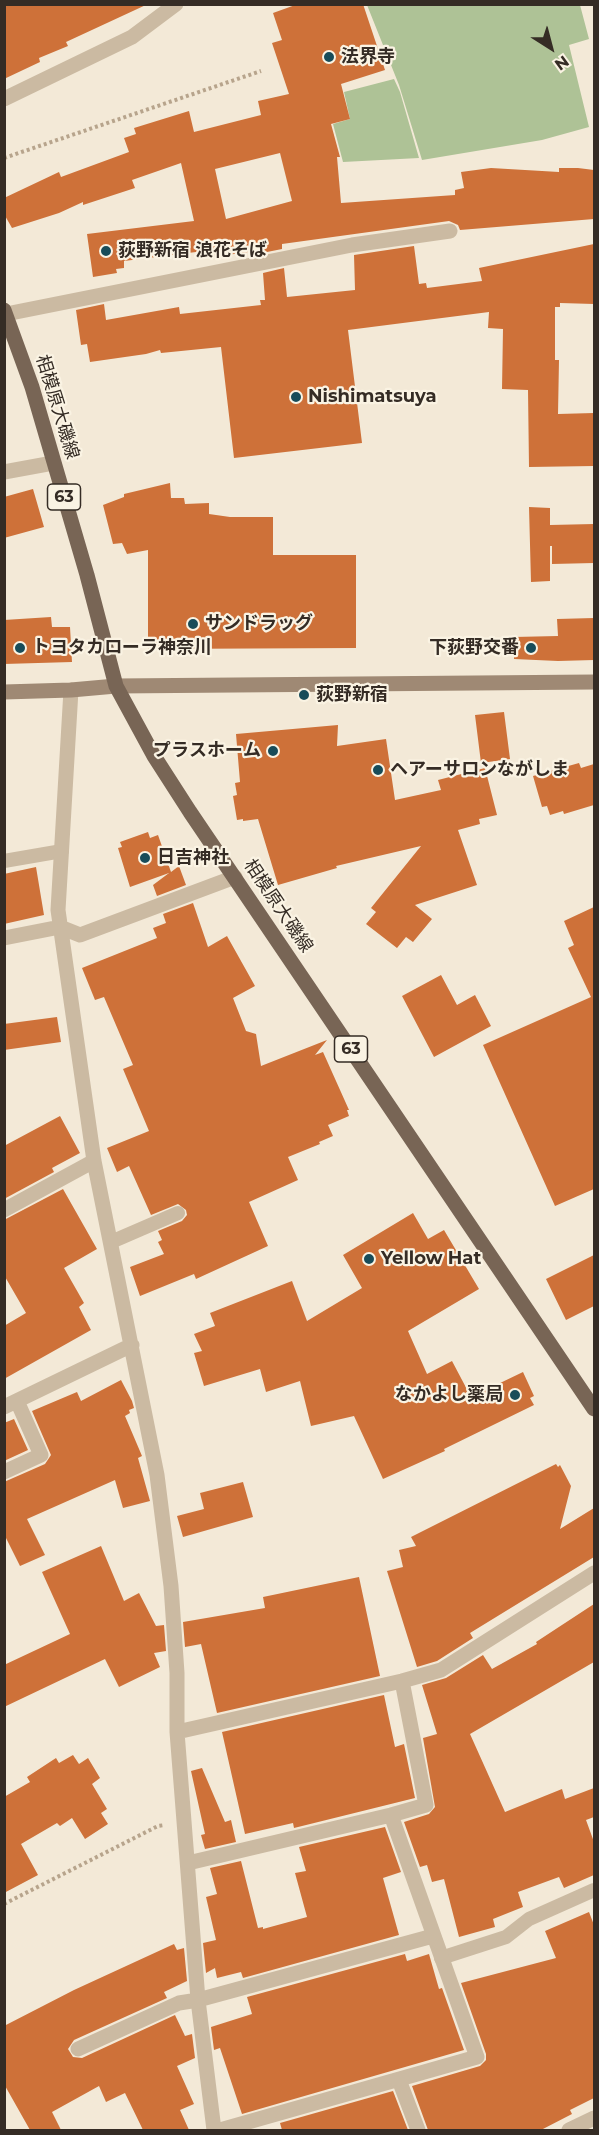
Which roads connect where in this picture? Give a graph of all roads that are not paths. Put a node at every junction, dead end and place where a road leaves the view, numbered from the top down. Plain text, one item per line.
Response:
1 (176, 4) edge
2 (4, 99) edge
3 (450, 231) dead end
4 (5, 312) edge
5 (53, 463) junction
6 (4, 472) edge
7 (594, 682) edge
8 (116, 686) junction
9 (71, 690) junction
10 (4, 692) edge
11 (62, 851) junction
12 (4, 861) edge
13 (235, 877) junction
14 (60, 927) junction
15 (4, 938) edge
16 (94, 1161) junction
17 (4, 1210) edge
18 (178, 1213) dead end
19 (111, 1242) junction
20 (132, 1345) junction
21 (11, 1404) edge
22 (594, 1409) edge
23 (4, 1472) edge
24 (594, 1573) edge
25 (402, 1681) junction
26 (177, 1732) junction
27 (391, 1815) junction
28 (188, 1863) junction
29 (594, 1890) edge
30 (433, 1936) junction
31 (441, 1958) junction
32 (198, 2000) junction
33 (78, 2049) dead end
34 (399, 2080) junction
35 (594, 2118) edge
36 (214, 2130) edge
37 (220, 2130) edge
38 (418, 2130) edge
39 (569, 2130) edge

1 - 2 street
3 - 4 street
4 - 5 main road, 相模原大磯線 / 63
5 - 6 street
5 - 8 main road, 相模原大磯線 / 63
7 - 8 street
8 - 9 street
8 - 13 main road, 相模原大磯線 / 63
9 - 10 street
9 - 11 street
11 - 12 lane
11 - 14 street
13 - 14 street
13 - 22 main road, 相模原大磯線 / 63
14 - 15 street
14 - 16 street
16 - 17 street
16 - 19 street
18 - 19 lane
19 - 20 street
20 - 21 street
20 - 26 street
21 - 23 street
24 - 25 street
25 - 26 street
25 - 27 street
26 - 28 street
27 - 28 street
27 - 30 street
28 - 32 street
29 - 31 lane
30 - 31 street
30 - 32 street
31 - 34 street
32 - 33 street
32 - 36 street
34 - 37 street
34 - 38 street
35 - 39 street

